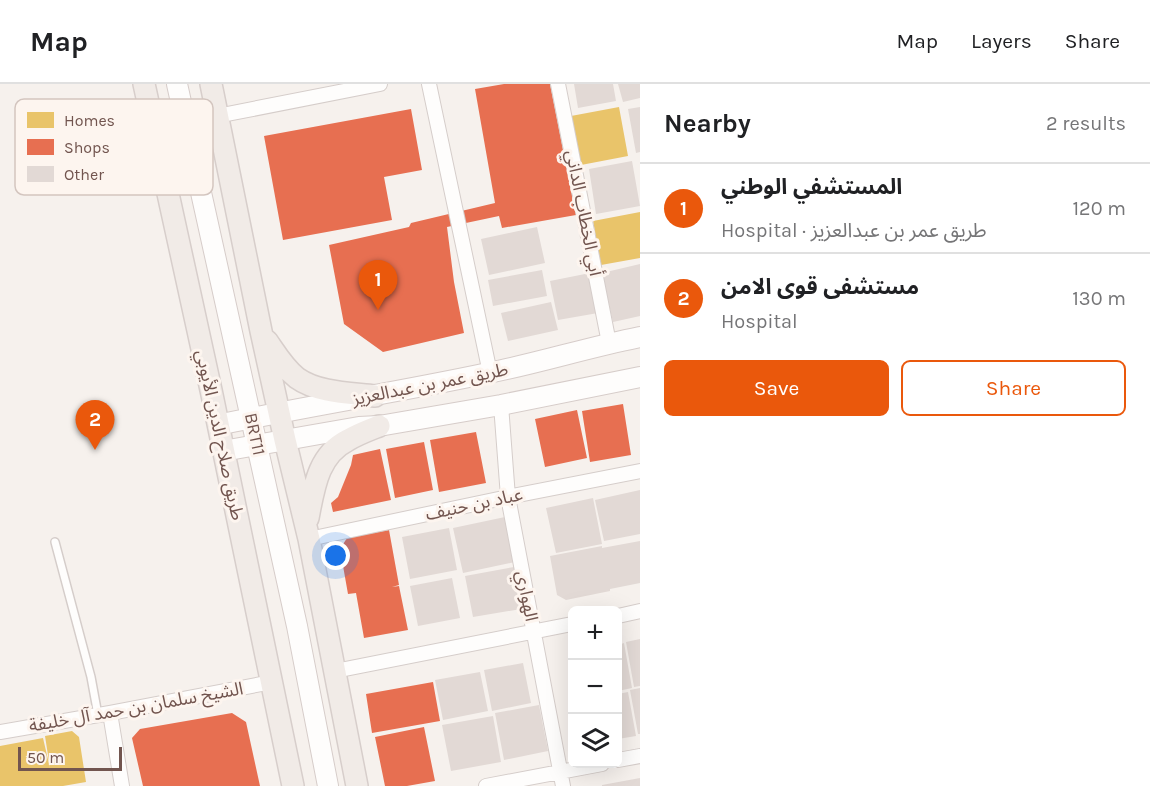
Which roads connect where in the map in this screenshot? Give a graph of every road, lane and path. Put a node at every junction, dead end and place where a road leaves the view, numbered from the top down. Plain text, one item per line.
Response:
1 (144, 84) edge
2 (177, 84) edge
3 (210, 84) edge
4 (380, 84) edge
5 (429, 84) edge
6 (558, 84) edge
7 (147, 99) edge
8 (180, 99) edge
9 (217, 116) junction
10 (168, 195) edge
11 (202, 195) edge
12 (261, 331) junction
13 (640, 337) edge
14 (609, 343) junction
15 (490, 373) junction
16 (640, 376) edge
17 (375, 396) junction
18 (501, 405) junction
19 (279, 413) junction
20 (252, 418) junction
21 (218, 425) junction
22 (379, 426) junction
23 (285, 440) junction
24 (258, 445) junction
25 (223, 451) junction
26 (640, 471) edge
27 (508, 497) junction
28 (308, 533) junction
29 (55, 542) dead end
30 (640, 611) edge
31 (622, 615) edge
32 (568, 625) edge
33 (533, 632) junction
34 (335, 671) junction
35 (272, 682) junction
36 (104, 714) junction
37 (0, 732) edge
38 (640, 756) edge
39 (622, 759) edge
40 (581, 768) edge
41 (560, 772) junction
42 (122, 786) edge
43 (293, 786) edge
44 (328, 786) edge
45 (357, 786) edge
46 (486, 786) edge
47 (563, 786) edge

1 - 7 main road, طريق صلاح الدين الأيوبي
2 - 8 main road, BRT11
3 - 9 main road
4 - 9 street
5 - 15 street
6 - 14 street, أبي الخطاب الداني
9 - 12 main road
10 - 21 main road, طريق صلاح الدين الأيوبي
11 - 20 main road, BRT11
12 - 17 main road
12 - 19 main road
13 - 14 main road, طريق عمر بن عبدالعزيز
14 - 15 main road, طريق عمر بن عبدالعزيز
15 - 17 main road, طريق عمر بن عبدالعزيز
16 - 18 main road, طريق عمر بن عبدالعزيز
17 - 19 main road, طريق عمر بن عبدالعزيز
18 - 22 main road, طريق عمر بن عبدالعزيز
18 - 27 street, الهواري
19 - 20 main road, طريق عمر بن عبدالعزيز
19 - 23 main road
20 - 21 main road, طريق عمر بن عبدالعزيز
20 - 24 main road, BRT11
21 - 25 main road, طريق صلاح الدين الأيوبي
22 - 23 main road, طريق عمر بن عبدالعزيز
22 - 28 main road
23 - 24 main road, طريق عمر بن عبدالعزيز
23 - 28 main road
24 - 25 main road, طريق عمر بن عبدالعزيز
24 - 44 main road, BRT11
25 - 35 main road, طريق صلاح الدين الأيوبي
26 - 27 street, عباد بن حنيف
27 - 28 street, عباد بن حنيف
27 - 33 street, الهواري
28 - 34 main road
29 - 36 lane
30 - 31 street
32 - 33 street
33 - 34 street
33 - 41 street, الهواري
34 - 45 main road
35 - 36 street, الشيخ سلمان بن حمد آل خليفة
35 - 43 main road, طريق صلاح الدين الأيوبي
36 - 37 street, الشيخ سلمان بن حمد آل خليفة
36 - 42 street
38 - 39 street
40 - 41 street
41 - 46 street
41 - 47 street, الهواري

